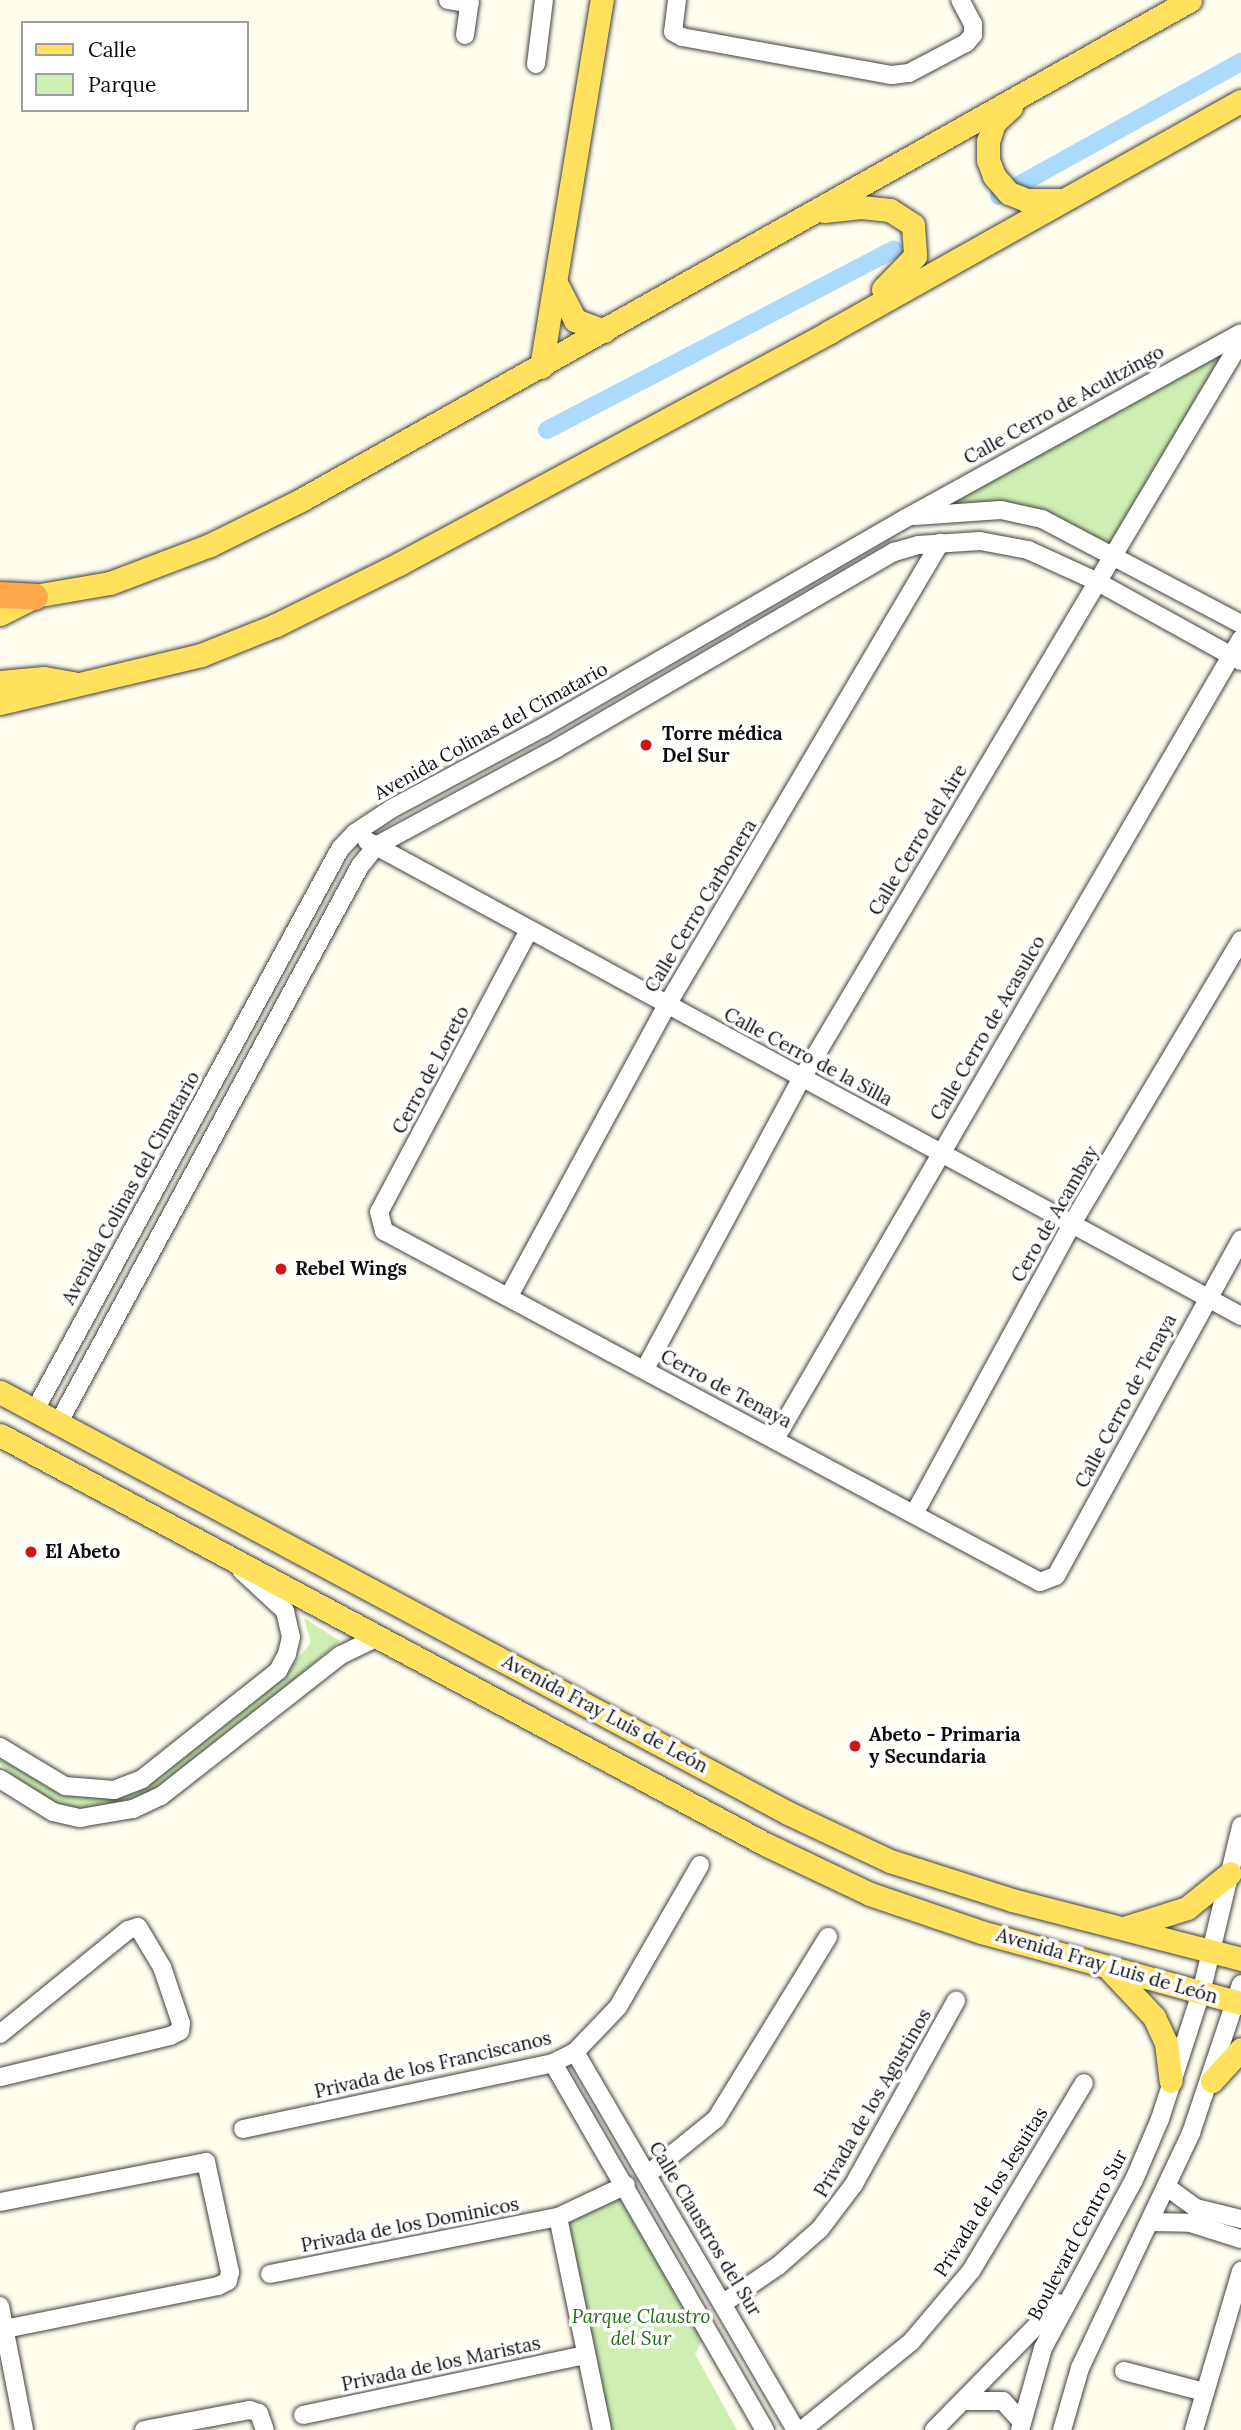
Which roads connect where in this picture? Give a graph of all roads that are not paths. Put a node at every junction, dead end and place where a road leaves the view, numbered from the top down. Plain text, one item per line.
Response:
1 (448, 0) edge
2 (544, 0) edge
3 (602, 0) edge
4 (677, 0) edge
5 (960, 0) edge
6 (1190, 0) edge
7 (470, 2) edge
8 (465, 36) dead end
9 (536, 64) dead end
10 (1029, 90) junction
11 (1241, 101) edge
12 (1063, 200) junction
13 (813, 212) junction
14 (555, 280) junction
15 (604, 331) junction
16 (829, 332) junction
17 (1241, 332) edge
18 (1241, 341) edge
19 (541, 367) junction
20 (908, 517) junction
21 (940, 543) junction
22 (1113, 554) junction
23 (1096, 581) junction
24 (0, 595) edge
25 (35, 597) junction
26 (0, 600) edge
27 (0, 614) edge
28 (1241, 624) edge
29 (1241, 639) edge
30 (1236, 659) edge
31 (0, 682) edge
32 (88, 685) junction
33 (0, 703) edge
34 (544, 727) junction
35 (557, 748) junction
36 (355, 833) junction
37 (376, 846) junction
38 (529, 930) junction
39 (1241, 940) edge
40 (667, 1005) junction
41 (802, 1078) junction
42 (940, 1152) junction
43 (1073, 1222) junction
44 (384, 1231) joint
45 (1241, 1239) edge
46 (509, 1296) junction
47 (1207, 1296) junction
48 (1241, 1316) edge
49 (645, 1369) junction
50 (0, 1392) edge
51 (35, 1410) junction
52 (59, 1422) junction
53 (0, 1435) edge
54 (775, 1439) junction
55 (914, 1514) junction
56 (232, 1561) junction
57 (1048, 1582) joint
58 (376, 1638) junction
59 (0, 1747) edge
60 (0, 1779) edge
61 (1241, 1826) edge
62 (700, 1865) dead end
63 (1230, 1874) junction
64 (1124, 1928) junction
65 (828, 1937) dead end
66 (1213, 1952) junction
67 (1241, 1959) edge
68 (1106, 1966) junction
69 (1201, 1993) junction
70 (1239, 1996) edge
71 (956, 2001) dead end
72 (0, 2034) edge
73 (1241, 2049) edge
74 (575, 2052) junction
75 (553, 2063) junction
76 (0, 2077) edge
77 (1171, 2081) junction
78 (1212, 2081) junction
79 (1084, 2083) dead end
80 (243, 2129) dead end
81 (648, 2174) junction
82 (626, 2185) junction
83 (1167, 2187) junction
84 (0, 2202) edge
85 (558, 2217) junction
86 (1241, 2219) edge
87 (1151, 2222) junction
88 (683, 2232) junction
89 (1241, 2239) edge
90 (661, 2247) junction
91 (1241, 2271) edge
92 (270, 2274) dead end
93 (1069, 2294) junction
94 (725, 2302) junction
95 (0, 2306) edge
96 (4, 2329) junction
97 (586, 2355) junction
98 (1124, 2371) dead end
99 (1204, 2392) junction
100 (966, 2401) junction
101 (303, 2415) dead end
102 (1021, 2426) edge
103 (24, 2430) edge
104 (144, 2430) edge
105 (265, 2430) edge
106 (602, 2430) edge
107 (765, 2430) edge
108 (796, 2430) edge
109 (802, 2430) edge
110 (934, 2430) edge
111 (1062, 2430) edge
112 (1194, 2430) edge

1 - 7 street
2 - 9 street
3 - 14 main road
4 - 5 street
6 - 10 main road
7 - 8 street
10 - 12 main road
10 - 13 main road
11 - 12 main road
12 - 16 main road
13 - 15 main road
13 - 16 main road
14 - 15 main road
14 - 19 main road
15 - 19 main road
16 - 32 main road
17 - 20 street, Calle Cerro de Acultzingo
18 - 22 street, Calle Cerro del Aire
19 - 25 main road
20 - 22 street, Avenida Colinas del Cimatario
20 - 34 street, Avenida Colinas del Cimatario
21 - 23 street
21 - 35 street
21 - 40 street, Calle Cerro Carbonera
22 - 23 street, Calle Cerro del Aire
22 - 28 street, Avenida Colinas del Cimatario
23 - 30 street
23 - 41 street, Calle Cerro del Aire
24 - 25 highway
25 - 26 main road
25 - 27 main road
29 - 30 street, Calle Cerro de Acasulco
30 - 42 street, Calle Cerro de Acasulco
31 - 32 main road
32 - 33 main road
34 - 35 street
34 - 36 street, Avenida Colinas del Cimatario
35 - 37 street
36 - 37 street, Calle Cerro de la Silla
36 - 51 street, Avenida Colinas del Cimatario
37 - 38 street, Calle Cerro de la Silla
37 - 52 street
38 - 40 street, Calle Cerro de la Silla
38 - 44 street, Cerro de Loreto
39 - 43 street, Cero de Acambay
40 - 41 street, Calle Cerro de la Silla
40 - 46 street, Calle Cerro Carbonera
41 - 42 street, Calle Cerro de la Silla
41 - 49 street, Calle Cerro del Aire
42 - 43 street, Calle Cerro de la Silla
42 - 54 street, Calle Cerro de Acasulco
43 - 47 street, Calle Cerro de la Silla
43 - 55 street, Cero de Acambay
44 - 46 street, Cerro de Tenaya
45 - 47 street, Calle Cerro de Tenaya
46 - 49 street, Cerro de Tenaya
47 - 48 street, Calle Cerro de la Silla
47 - 57 street, Calle Cerro de Tenaya
49 - 54 street, Cerro de Tenaya
50 - 51 main road, Avenida Fray Luis de León
51 - 52 main road, Avenida Fray Luis de León
52 - 64 main road, Avenida Fray Luis de León
53 - 56 main road, Avenida Fray Luis de León
54 - 55 street, Cerro de Tenaya
55 - 57 street, Cerro de Tenaya
56 - 58 main road, Avenida Fray Luis de León
56 - 59 street
58 - 60 street
58 - 68 main road, Avenida Fray Luis de León
61 - 63 street, Boulevard Centro Sur
62 - 74 street, Privada de los Franciscanos
63 - 64 main road
63 - 66 street, Boulevard Centro Sur
64 - 66 main road, Avenida Fray Luis de León
65 - 81 street
66 - 67 main road, Avenida Fray Luis de León
66 - 69 street, Boulevard Centro Sur
68 - 69 main road, Avenida Fray Luis de León
68 - 77 main road
69 - 70 main road, Avenida Fray Luis de León
69 - 77 street, Boulevard Centro Sur
70 - 78 street
71 - 94 street, Privada de los Agustinos
72 - 76 street
73 - 78 main road
74 - 75 street, Privada de los Franciscanos
74 - 81 street, Calle Claustros del Sur
75 - 80 street, Privada de los Franciscanos
75 - 82 street
77 - 93 street, Boulevard Centro Sur
78 - 83 street
79 - 109 street, Privada de los Jesuitas
81 - 88 street, Calle Claustros del Sur
82 - 85 street, Privada de los Dominicos
82 - 90 street
83 - 86 street
83 - 87 street
84 - 96 street
85 - 92 street, Privada de los Dominicos
85 - 97 street
87 - 89 street
87 - 111 street
88 - 90 street
88 - 94 street, Calle Claustros del Sur
90 - 107 street
91 - 99 street
93 - 100 street
93 - 102 street, Boulevard Centro Sur
94 - 108 street, Calle Claustros del Sur
95 - 96 street
96 - 103 street
97 - 101 street, Privada de los Maristas
97 - 106 street
98 - 99 street
99 - 112 street
100 - 102 street, Boulevard Centro Sur
100 - 110 street
104 - 105 street

